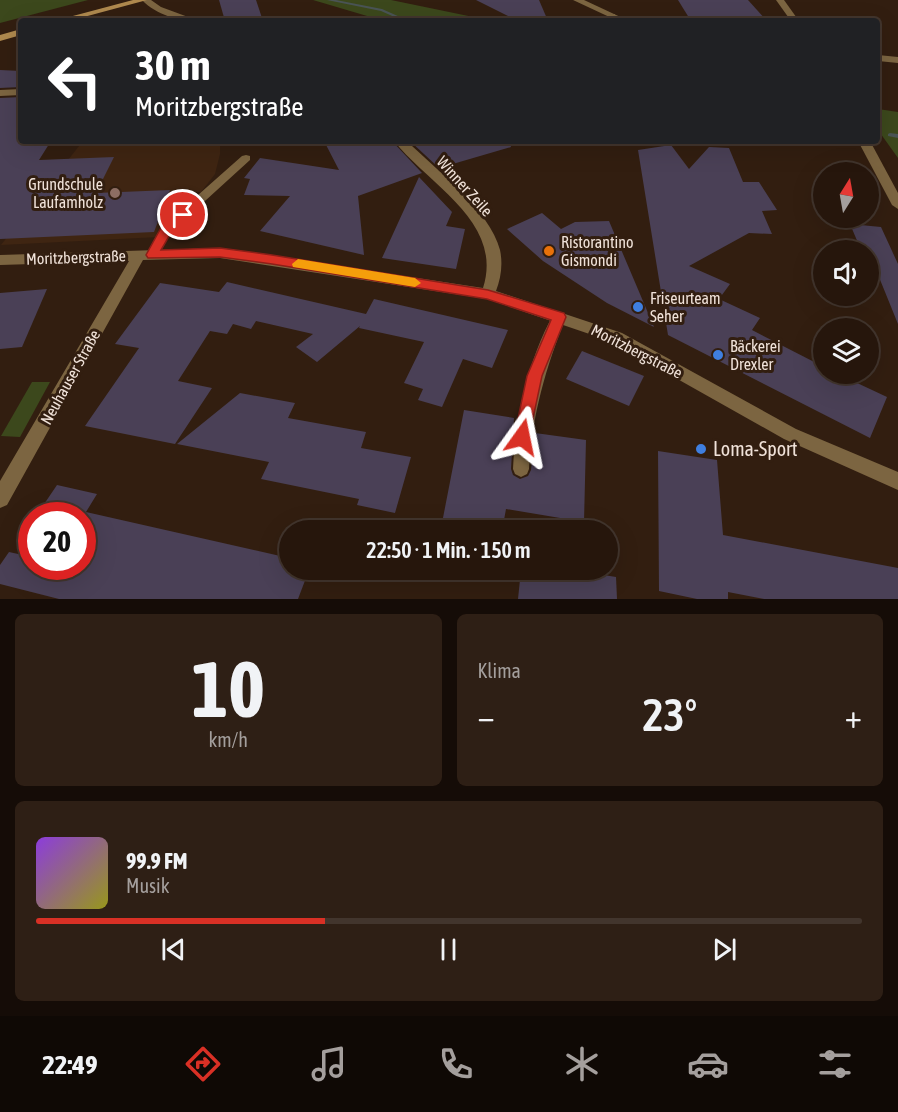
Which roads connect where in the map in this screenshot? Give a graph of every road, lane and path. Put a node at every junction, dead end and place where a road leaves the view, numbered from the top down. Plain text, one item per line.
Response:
1 (145, 0) edge
2 (577, 0) edge
3 (780, 0) edge
4 (612, 16) junction
5 (70, 18) edge
6 (186, 18) edge
7 (606, 18) edge
8 (617, 18) edge
9 (793, 18) edge
10 (18, 33) edge
11 (0, 39) edge
12 (880, 58) edge
13 (898, 60) edge
14 (18, 92) edge
15 (0, 93) edge
16 (403, 144) edge
17 (866, 144) edge
18 (246, 158) dead end
19 (898, 205) edge
20 (146, 255) junction
21 (0, 260) edge
22 (488, 294) junction
23 (559, 317) junction
24 (521, 469) dead end
25 (898, 481) edge
26 (0, 499) edge

1 - 5 main road
1 - 6 street
2 - 4 street
3 - 9 street
4 - 7 lane
4 - 8 street
10 - 11 main road
12 - 13 street
14 - 15 lane
16 - 22 street, Winner Zeile
17 - 19 street
18 - 20 lane
20 - 21 street, Moritzbergstraße
20 - 22 street, Moritzbergstraße
20 - 26 street, Neuhauser Straße
22 - 23 street, Moritzbergstraße
23 - 24 lane
23 - 25 street, Moritzbergstraße

